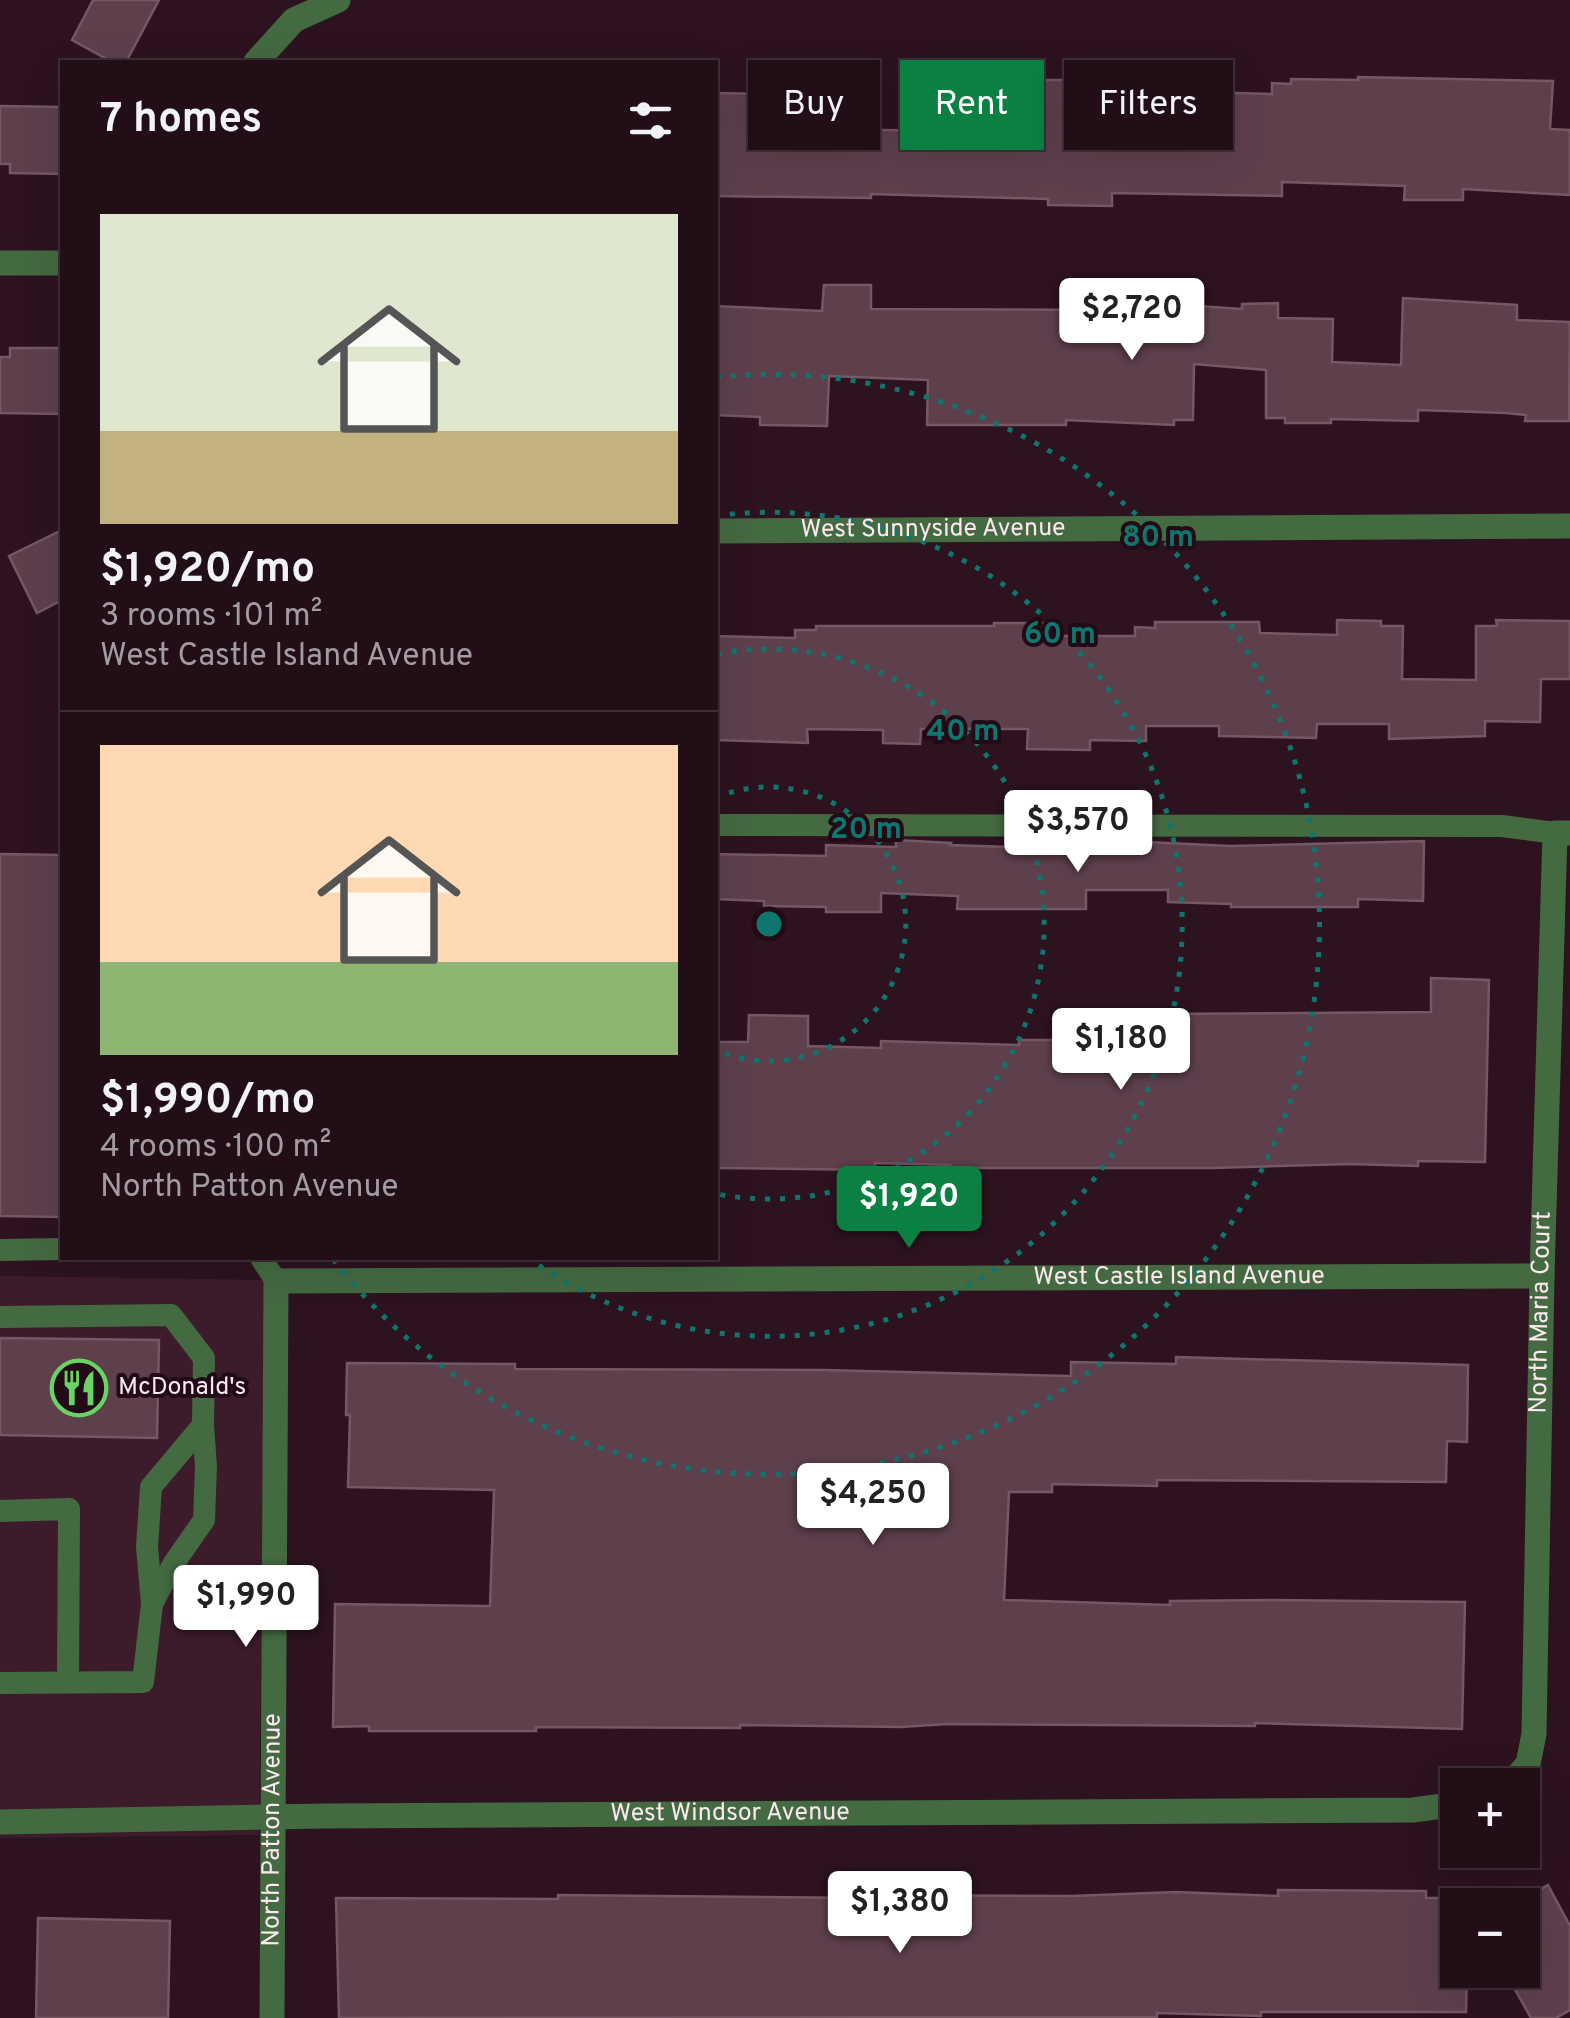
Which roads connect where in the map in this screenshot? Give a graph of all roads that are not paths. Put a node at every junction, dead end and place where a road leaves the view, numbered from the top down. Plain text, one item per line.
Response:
1 (338, 0) edge
2 (258, 60) edge
3 (0, 262) edge
4 (60, 263) edge
5 (1570, 526) edge
6 (718, 532) edge
7 (718, 825) edge
8 (1562, 833) edge
9 (60, 1249) edge
10 (0, 1250) edge
11 (262, 1260) edge
12 (1542, 1276) junction
13 (276, 1281) junction
14 (0, 1317) edge
15 (203, 1425) junction
16 (0, 1511) edge
17 (152, 1604) junction
18 (68, 1682) junction
19 (0, 1683) edge
20 (1525, 1768) edge
21 (1440, 1806) edge
22 (272, 1817) junction
23 (0, 1822) edge
24 (272, 2018) edge

1 - 2 street
3 - 4 street
5 - 6 street, West Sunnyside Avenue
7 - 8 lane
8 - 12 street, North Maria Court
9 - 10 lane
11 - 13 lane
12 - 13 street, West Castle Island Avenue
12 - 20 street, North Maria Court
13 - 22 street, North Patton Avenue
14 - 15 lane
15 - 17 lane
15 - 17 lane
16 - 18 lane
17 - 18 lane
18 - 19 lane
21 - 22 street, West Windsor Avenue
22 - 23 street, West Windsor Avenue
22 - 24 street, North Patton Avenue

